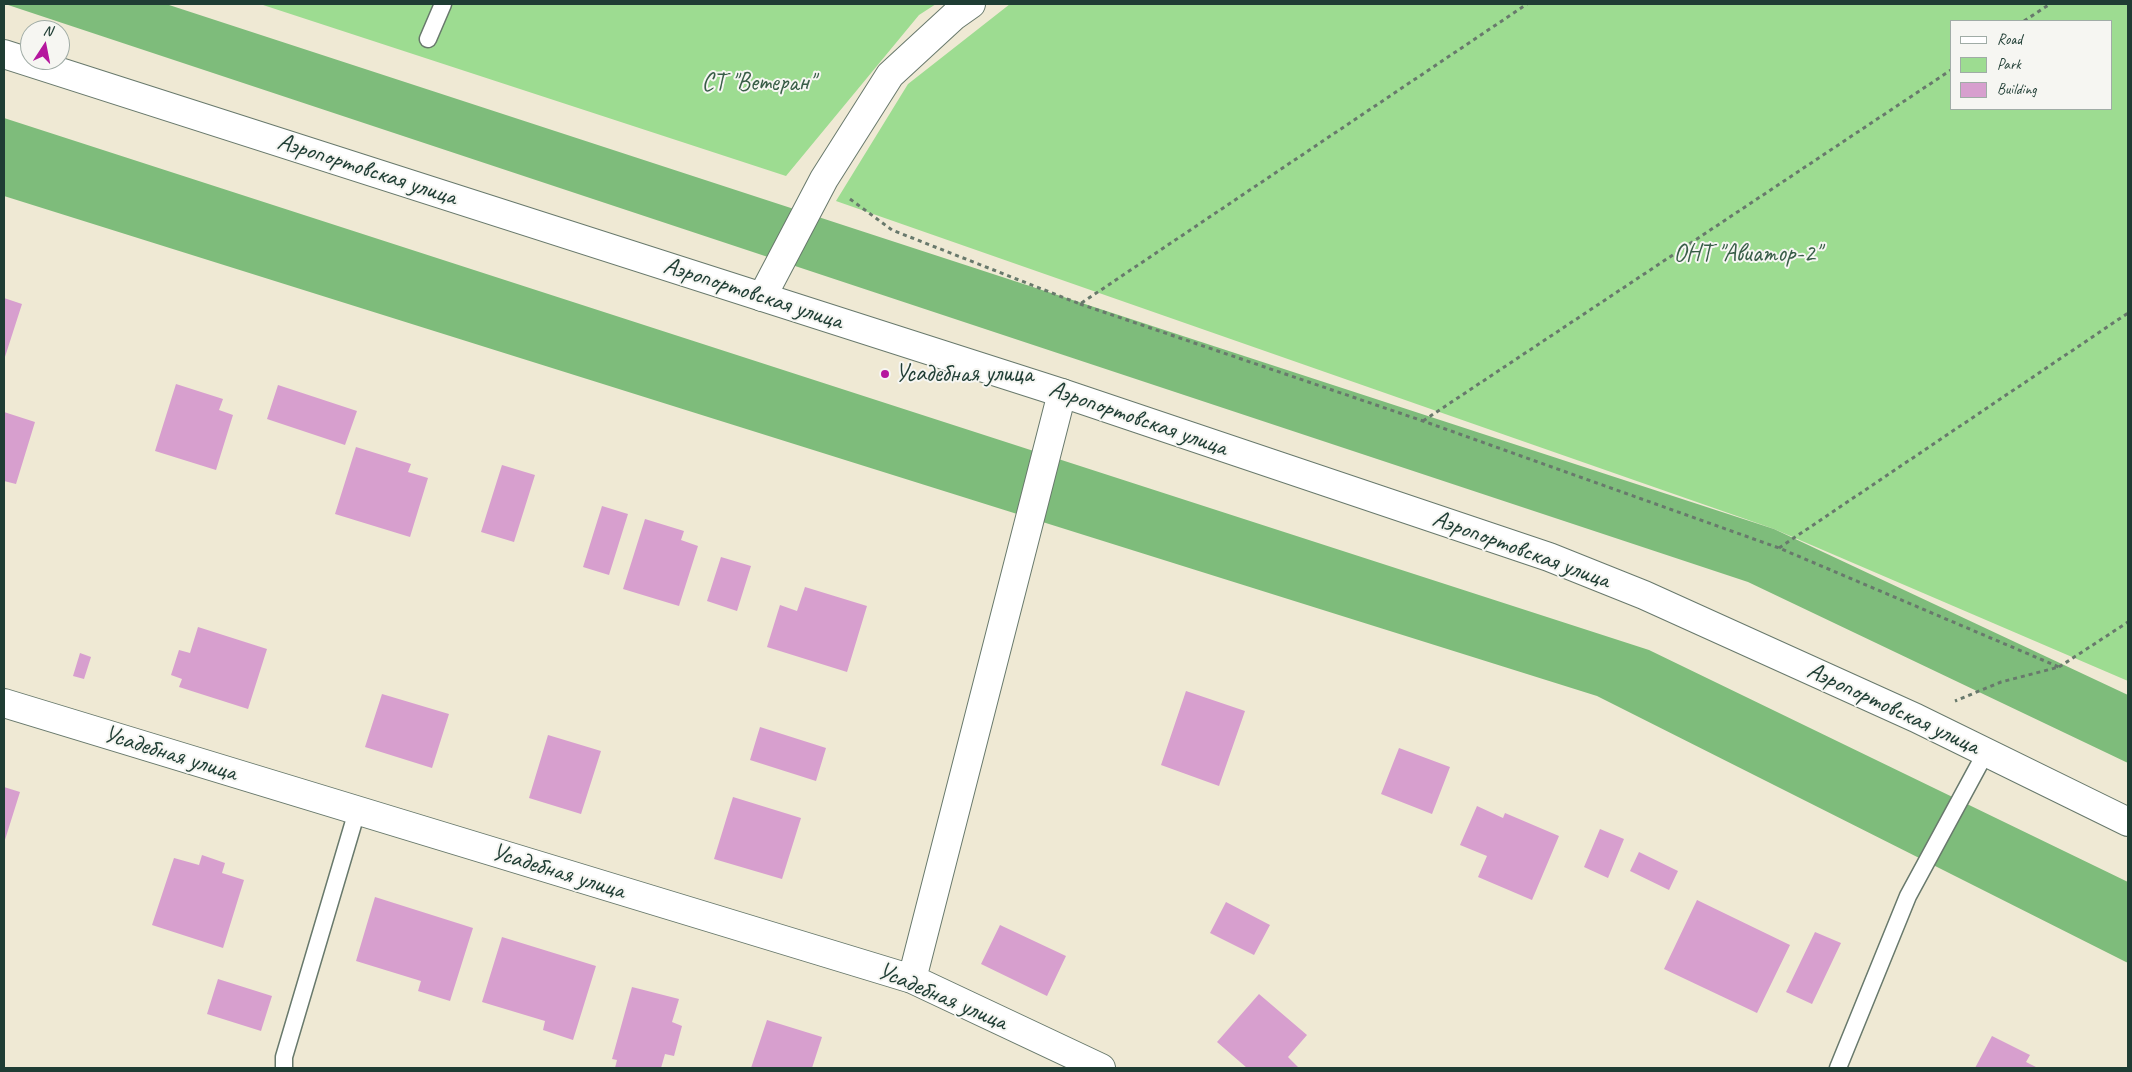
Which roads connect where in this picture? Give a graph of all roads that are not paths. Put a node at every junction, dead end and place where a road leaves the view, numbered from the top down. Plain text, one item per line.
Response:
1 (443, 4) edge
2 (957, 8) edge
3 (428, 39) dead end
4 (4, 54) edge
5 (762, 297) junction
6 (1062, 393) junction
7 (4, 703) edge
8 (1986, 752) junction
9 (356, 811) junction
10 (2128, 822) edge
11 (912, 979) junction
12 (284, 1068) edge
13 (1101, 1068) edge
14 (1838, 1068) edge

1 - 3 lane
2 - 5 street
4 - 5 street, Аэропортовская улица
5 - 6 street, Аэропортовская улица
6 - 8 street, Аэропортовская улица
6 - 11 street
7 - 9 street, Усадебная улица
8 - 10 street, Аэропортовская улица
8 - 14 lane
9 - 11 street, Усадебная улица
9 - 12 lane
11 - 13 street, Усадебная улица

